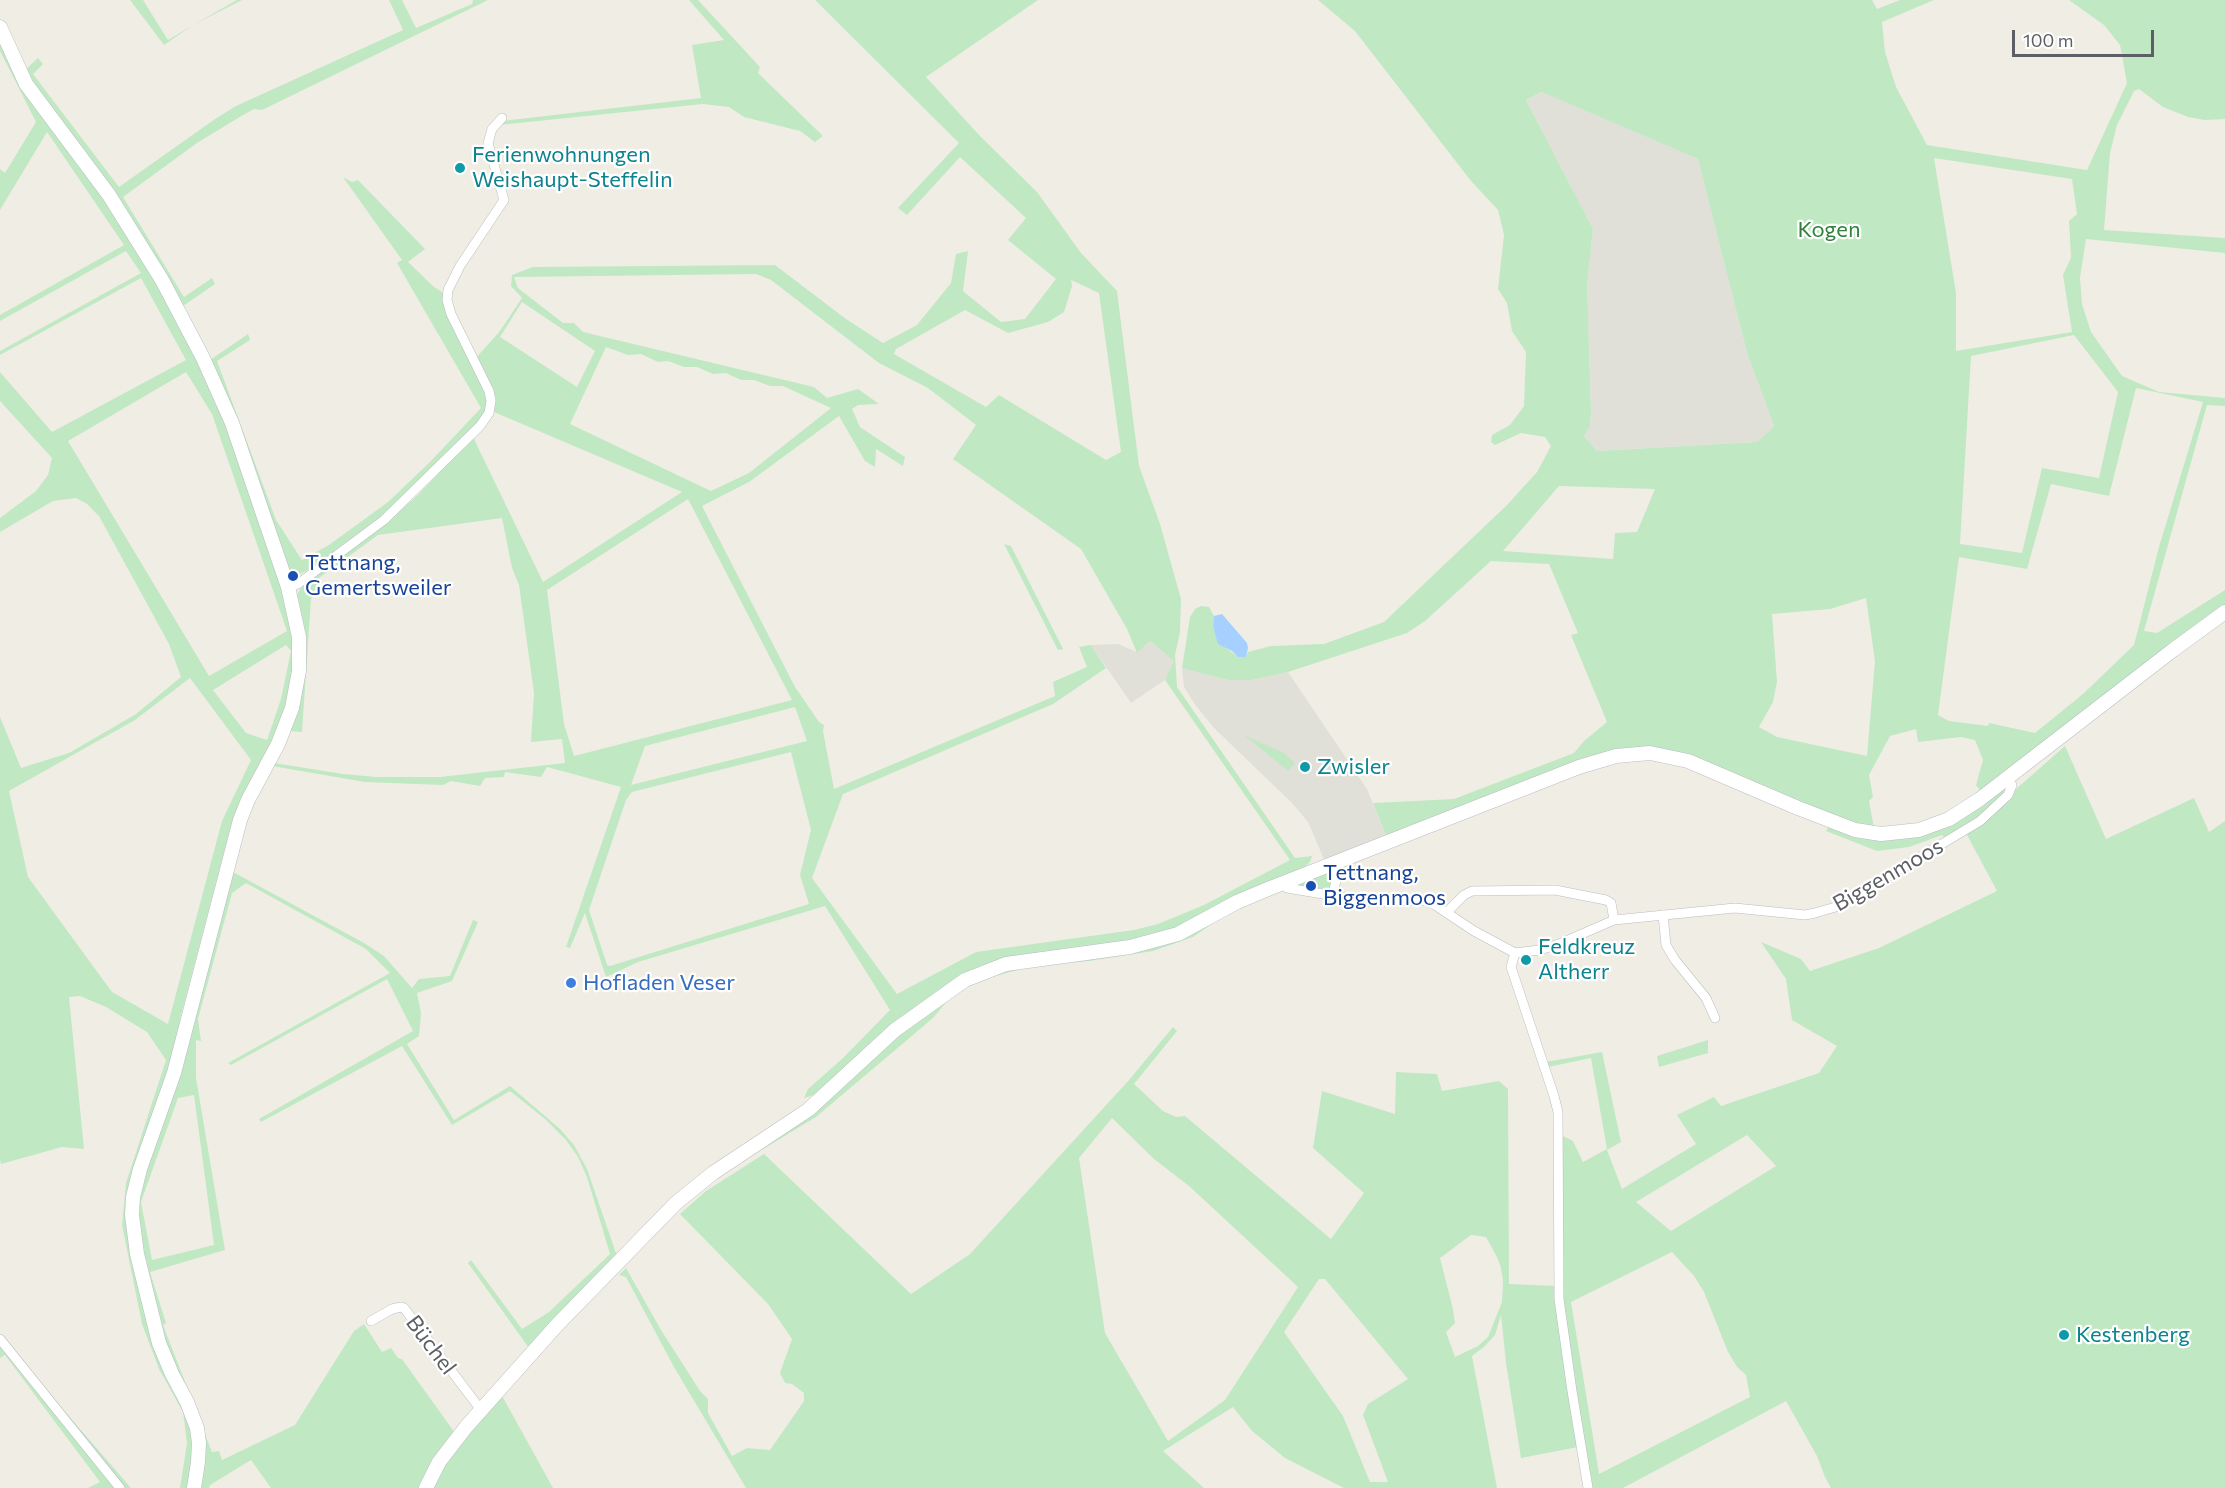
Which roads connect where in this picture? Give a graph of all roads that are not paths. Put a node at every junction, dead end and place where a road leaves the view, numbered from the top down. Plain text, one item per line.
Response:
1 (0, 27) edge
2 (502, 118) dead end
3 (288, 587) junction
4 (2225, 612) edge
5 (2006, 779) junction
6 (1334, 864) junction
7 (1282, 883) junction
8 (1332, 897) junction
9 (1448, 912) junction
10 (1663, 915) junction
11 (1614, 920) junction
12 (1515, 953) junction
13 (1715, 1018) dead end
14 (371, 1321) dead end
15 (0, 1339) edge
16 (481, 1410) junction
17 (120, 1488) edge
18 (194, 1488) edge
19 (426, 1488) edge
20 (1588, 1488) edge

1 - 3 main road
2 - 3 street
3 - 18 main road
4 - 5 main road
5 - 6 main road
5 - 10 street, Biggenmoos
6 - 7 main road
6 - 8 street
7 - 8 street
7 - 16 main road
8 - 9 street
9 - 11 street
9 - 12 street
10 - 11 street, Biggenmoos
10 - 13 street
11 - 12 street, Biggenmoos
12 - 20 street
14 - 16 street, Büchel
15 - 17 street
16 - 19 main road

